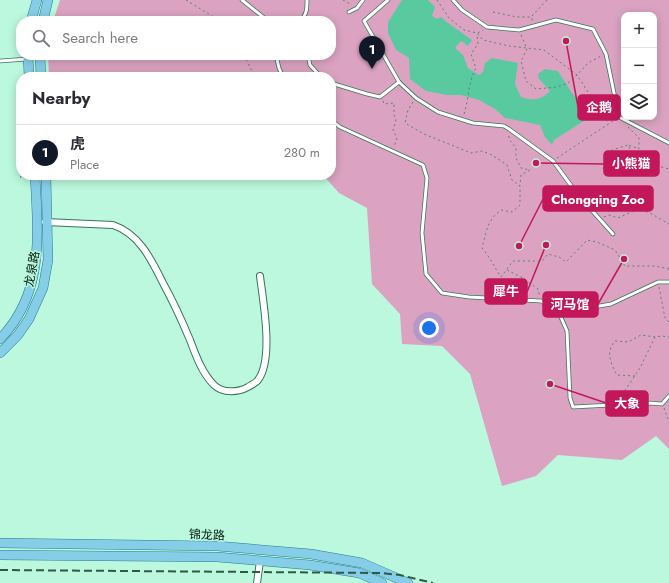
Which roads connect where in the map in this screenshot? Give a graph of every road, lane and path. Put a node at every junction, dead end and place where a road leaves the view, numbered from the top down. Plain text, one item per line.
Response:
1 (37, 0) edge
2 (48, 0) edge
3 (186, 0) edge
4 (242, 0) edge
5 (306, 0) edge
6 (363, 0) edge
7 (388, 0) edge
8 (437, 0) edge
9 (453, 0) edge
10 (547, 0) edge
11 (349, 12) dead end
12 (493, 12) dead end
13 (32, 16) edge
14 (44, 16) edge
15 (212, 16) edge
16 (262, 16) edge
17 (305, 16) edge
18 (531, 17) junction
19 (535, 26) junction
20 (488, 27) junction
21 (518, 30) junction
22 (477, 34) junction
23 (527, 49) junction
24 (606, 54) junction
25 (16, 59) edge
26 (28, 60) edge
27 (40, 60) edge
28 (246, 60) edge
29 (277, 60) edge
30 (309, 60) edge
31 (0, 61) edge
32 (30, 72) edge
33 (41, 72) edge
34 (252, 72) edge
35 (281, 72) edge
36 (316, 72) edge
37 (577, 75) junction
38 (399, 82) junction
39 (336, 85) edge
40 (380, 96) junction
41 (416, 98) junction
42 (619, 117) junction
43 (462, 119) junction
44 (336, 124) edge
45 (609, 124) junction
46 (508, 129) junction
47 (669, 143) edge
48 (628, 145) junction
49 (392, 151) junction
50 (553, 161) junction
51 (669, 169) edge
52 (610, 176) dead end
53 (35, 180) edge
54 (46, 180) edge
55 (520, 186) junction
56 (600, 219) junction
57 (38, 222) junction
58 (48, 222) junction
59 (669, 224) edge
60 (613, 234) dead end
61 (669, 269) edge
62 (506, 270) junction
63 (260, 276) dead end
64 (658, 282) junction
65 (669, 282) edge
66 (541, 301) junction
67 (559, 313) junction
68 (669, 322) edge
69 (655, 337) junction
70 (669, 337) edge
71 (0, 339) edge
72 (0, 353) edge
73 (634, 376) junction
74 (669, 396) edge
75 (662, 404) junction
76 (616, 405) junction
77 (669, 422) edge
78 (0, 543) edge
79 (0, 555) edge
80 (260, 561) junction
81 (257, 583) edge
82 (382, 583) edge
83 (408, 583) edge

1 - 13 main road
2 - 14 main road
3 - 15 path
4 - 16 lane
5 - 17 lane
6 - 11 lane
7 - 38 lane
8 - 22 path
9 - 20 lane
10 - 18 path
12 - 18 path
18 - 19 path
19 - 21 lane
19 - 24 lane
20 - 21 lane
20 - 22 path
21 - 23 path
22 - 23 path
22 - 43 path
23 - 37 path
23 - 37 path
24 - 37 path
24 - 42 lane
25 - 31 lane
26 - 32 main road
27 - 33 main road
28 - 34 path
29 - 35 lane
30 - 36 lane
37 - 45 path
38 - 40 lane
38 - 41 lane
39 - 40 lane
40 - 49 path
41 - 43 lane
41 - 55 path
42 - 45 path
42 - 47 lane
42 - 48 path
43 - 46 lane
44 - 49 lane
45 - 50 path
46 - 50 lane
46 - 55 path
48 - 51 path
48 - 52 path
49 - 66 lane
50 - 56 lane
53 - 57 main road, 龙泉路
54 - 58 main road, 龙泉路
55 - 62 path
56 - 59 path
56 - 60 lane
57 - 58 street
57 - 71 main road, 龙泉路
58 - 63 street
58 - 72 main road, 龙泉路
61 - 62 path
62 - 66 path
64 - 65 lane
64 - 67 lane
64 - 68 path
66 - 67 lane
67 - 76 lane
69 - 70 path
69 - 73 path
69 - 73 path
73 - 76 path
74 - 75 lane
75 - 76 lane
75 - 77 path
78 - 83 main road, 锦龙路
79 - 80 main road, 锦龙路
80 - 81 street
80 - 82 main road, 锦龙路

